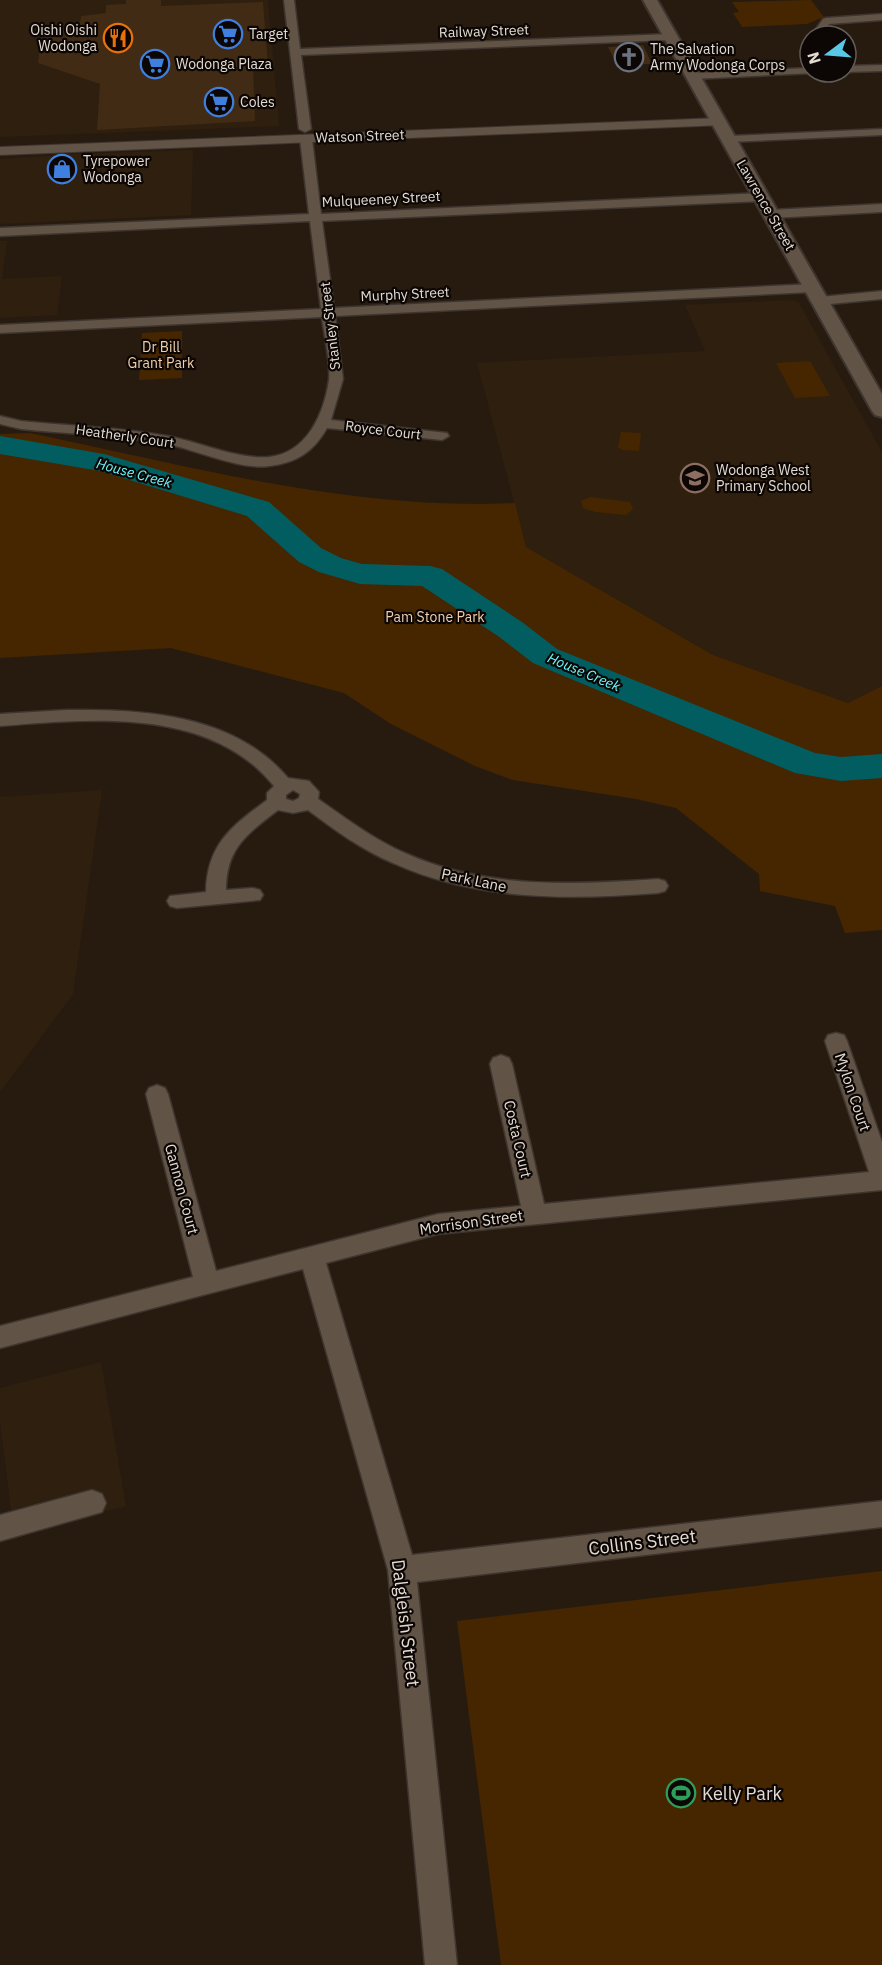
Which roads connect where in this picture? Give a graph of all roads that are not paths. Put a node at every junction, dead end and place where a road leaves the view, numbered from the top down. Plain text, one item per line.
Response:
1 (289, 0) edge
2 (650, 0) edge
3 (882, 17) edge
4 (824, 24) edge
5 (671, 37) junction
6 (297, 52) junction
7 (882, 68) edge
8 (858, 69) edge
9 (798, 72) edge
10 (693, 76) junction
11 (716, 116) junction
12 (882, 132) edge
13 (306, 134) junction
14 (729, 140) junction
15 (0, 142) edge
16 (68, 144) junction
17 (0, 151) edge
18 (762, 197) junction
19 (882, 208) edge
20 (772, 214) junction
21 (317, 217) junction
22 (0, 232) edge
23 (816, 294) junction
24 (882, 295) edge
25 (328, 313) junction
26 (0, 329) edge
27 (882, 411) edge
28 (0, 420) edge
29 (323, 423) junction
30 (442, 436) dead end
31 (250, 460) joint
32 (0, 720) edge
33 (280, 794) junction
34 (658, 886) dead end
35 (253, 895) dead end
36 (216, 897) junction
37 (177, 901) dead end
38 (836, 1041) dead end
39 (501, 1064) dead end
40 (157, 1094) dead end
41 (882, 1178) edge
42 (535, 1214) junction
43 (312, 1257) junction
44 (207, 1284) junction
45 (0, 1337) edge
46 (92, 1503) dead end
47 (882, 1515) edge
48 (0, 1528) edge
49 (402, 1570) junction
50 (441, 1965) edge

1 - 6 street, Stanley Street
2 - 5 main road, Lawrence Street
3 - 4 street
5 - 6 street, Railway Street
5 - 10 main road, Lawrence Street
6 - 13 street, Stanley Street
7 - 8 street
9 - 10 street
10 - 11 main road, Lawrence Street
11 - 13 street, Watson Street
11 - 14 main road, Lawrence Street
12 - 14 street
13 - 16 street, Watson Street
13 - 21 street, Stanley Street
14 - 18 main road, Lawrence Street
15 - 16 street, Watson Street
16 - 17 street, Watson Street
18 - 20 main road, Lawrence Street
18 - 21 street, Mulqueeney Street
19 - 20 street
20 - 23 main road, Lawrence Street
21 - 22 street, Mulqueeney Street
21 - 25 street, Stanley Street
23 - 24 street, Murphy Street
23 - 25 street, Murphy Street
23 - 27 main road, Lawrence Street
25 - 26 street, Murphy Street
25 - 29 street, Stanley Street
28 - 31 street, Heatherly Court
29 - 30 street, Royce Court
29 - 31 street, Stanley Street
32 - 33 street
33 - 34 street, Park Lane
33 - 36 street
35 - 36 street
36 - 37 street
38 - 41 street, Mylon Court
39 - 42 street, Costa Court
40 - 44 street, Gannon Court
41 - 42 street, Morrison Street
42 - 43 street, Morrison Street
43 - 44 street, Morrison Street
43 - 49 street, Dalgleish Street
44 - 45 street, Morrison Street
46 - 48 street
47 - 49 street, Collins Street
49 - 50 street, Dalgleish Street

